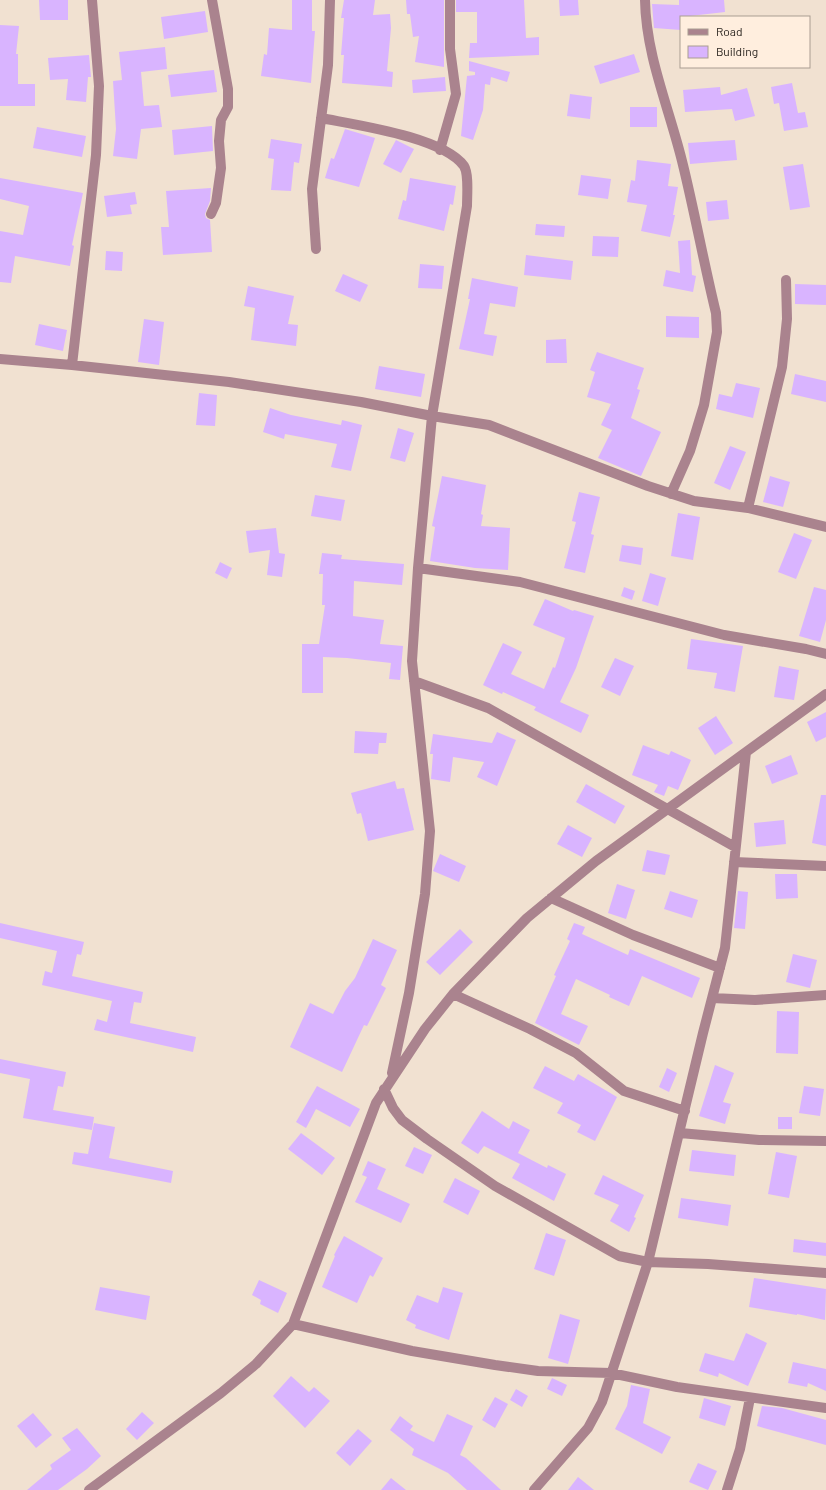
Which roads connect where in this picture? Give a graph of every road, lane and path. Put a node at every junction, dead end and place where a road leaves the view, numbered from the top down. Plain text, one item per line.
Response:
1 (92, 0) edge
2 (212, 0) edge
3 (330, 0) edge
4 (450, 0) edge
5 (645, 0) edge
6 (321, 118) junction
7 (440, 150) junction
8 (211, 214) dead end
9 (316, 249) dead end
10 (786, 280) dead end
11 (0, 359) edge
12 (72, 365) junction
13 (432, 416) junction
14 (671, 494) junction
15 (748, 508) junction
16 (826, 527) edge
17 (418, 568) junction
18 (826, 654) edge
19 (414, 681) junction
20 (826, 694) edge
21 (746, 752) junction
22 (669, 809) junction
23 (735, 847) junction
24 (734, 862) junction
25 (826, 866) edge
26 (551, 898) junction
27 (720, 968) junction
28 (453, 994) junction
29 (826, 995) edge
30 (712, 998) junction
31 (391, 1079) junction
32 (384, 1089) junction
33 (685, 1111) junction
34 (680, 1133) junction
35 (826, 1141) edge
36 (648, 1262) junction
37 (826, 1273) edge
38 (293, 1324) junction
39 (611, 1373) junction
40 (750, 1398) junction
41 (826, 1408) edge
42 (89, 1490) edge
43 (534, 1490) edge
44 (727, 1490) edge

1 - 12 street
2 - 8 street
3 - 6 street
4 - 7 street
5 - 14 street
6 - 7 street
6 - 9 street
7 - 13 street
10 - 15 street
11 - 12 street
12 - 13 street
13 - 14 street
13 - 17 street
14 - 15 street
15 - 16 street
17 - 18 street
17 - 19 street
19 - 22 street
19 - 31 street
20 - 21 street
21 - 22 street
21 - 23 street
22 - 23 street
22 - 26 street
23 - 24 street
24 - 25 street
24 - 27 street
26 - 27 street
26 - 28 street
27 - 30 street
28 - 31 street
28 - 33 street
29 - 30 street
30 - 33 street
31 - 32 street
32 - 36 street
32 - 38 street
33 - 34 street
34 - 35 street
34 - 36 street
36 - 37 street
36 - 39 street
38 - 39 street
38 - 42 street
39 - 40 street
39 - 43 street
40 - 41 street
40 - 44 street

